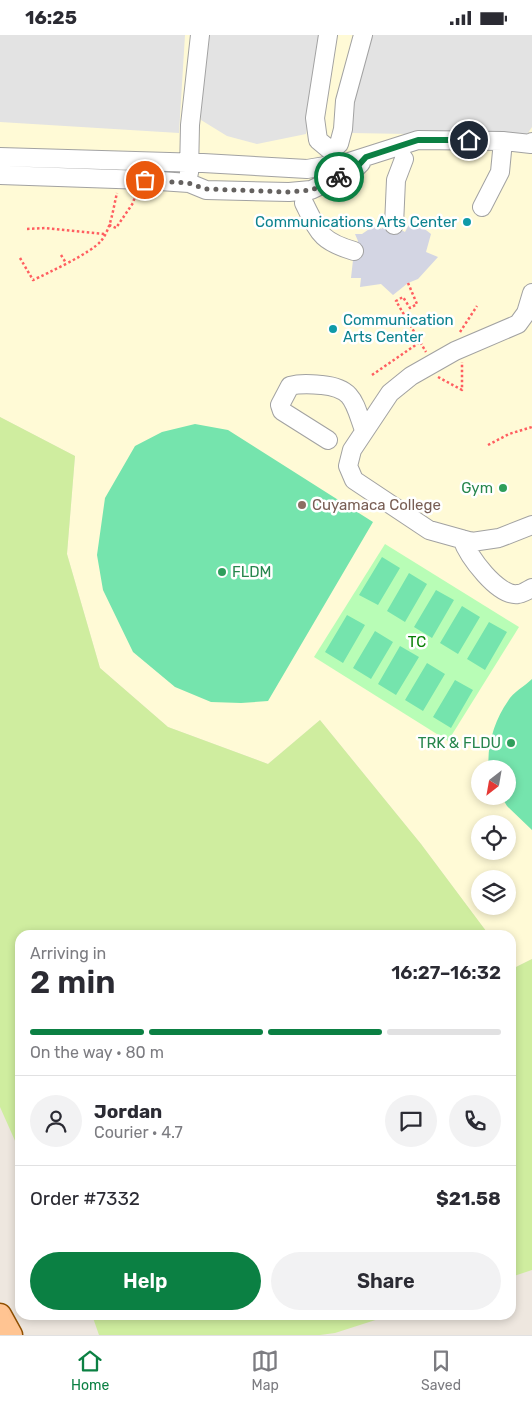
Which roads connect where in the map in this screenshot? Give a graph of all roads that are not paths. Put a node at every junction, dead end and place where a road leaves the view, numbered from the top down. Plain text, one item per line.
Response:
1 (200, 35) edge
2 (328, 35) edge
3 (363, 35) edge
4 (503, 141) junction
5 (532, 144) edge
6 (0, 157) edge
7 (366, 157) junction
8 (404, 159) dead end
9 (189, 163) junction
10 (0, 175) edge
11 (145, 180) junction
12 (188, 183) junction
13 (304, 203) dead end
14 (482, 207) dead end
15 (394, 225) dead end
16 (354, 251) dead end
17 (532, 293) edge
18 (529, 316) edge
19 (364, 430) junction
20 (328, 440) dead end
21 (532, 525) edge
22 (462, 539) junction
23 (532, 588) edge
24 (0, 1315) edge
25 (11, 1335) edge

1 - 9 street
2 - 3 street
4 - 5 street
4 - 7 street
4 - 14 street
6 - 9 street
7 - 9 street
7 - 12 street
8 - 15 street
9 - 11 street
9 - 12 street
10 - 11 street
11 - 12 street
13 - 16 street
17 - 18 street
18 - 19 street
19 - 20 street
19 - 22 street
21 - 22 street
22 - 23 street
24 - 25 main road

